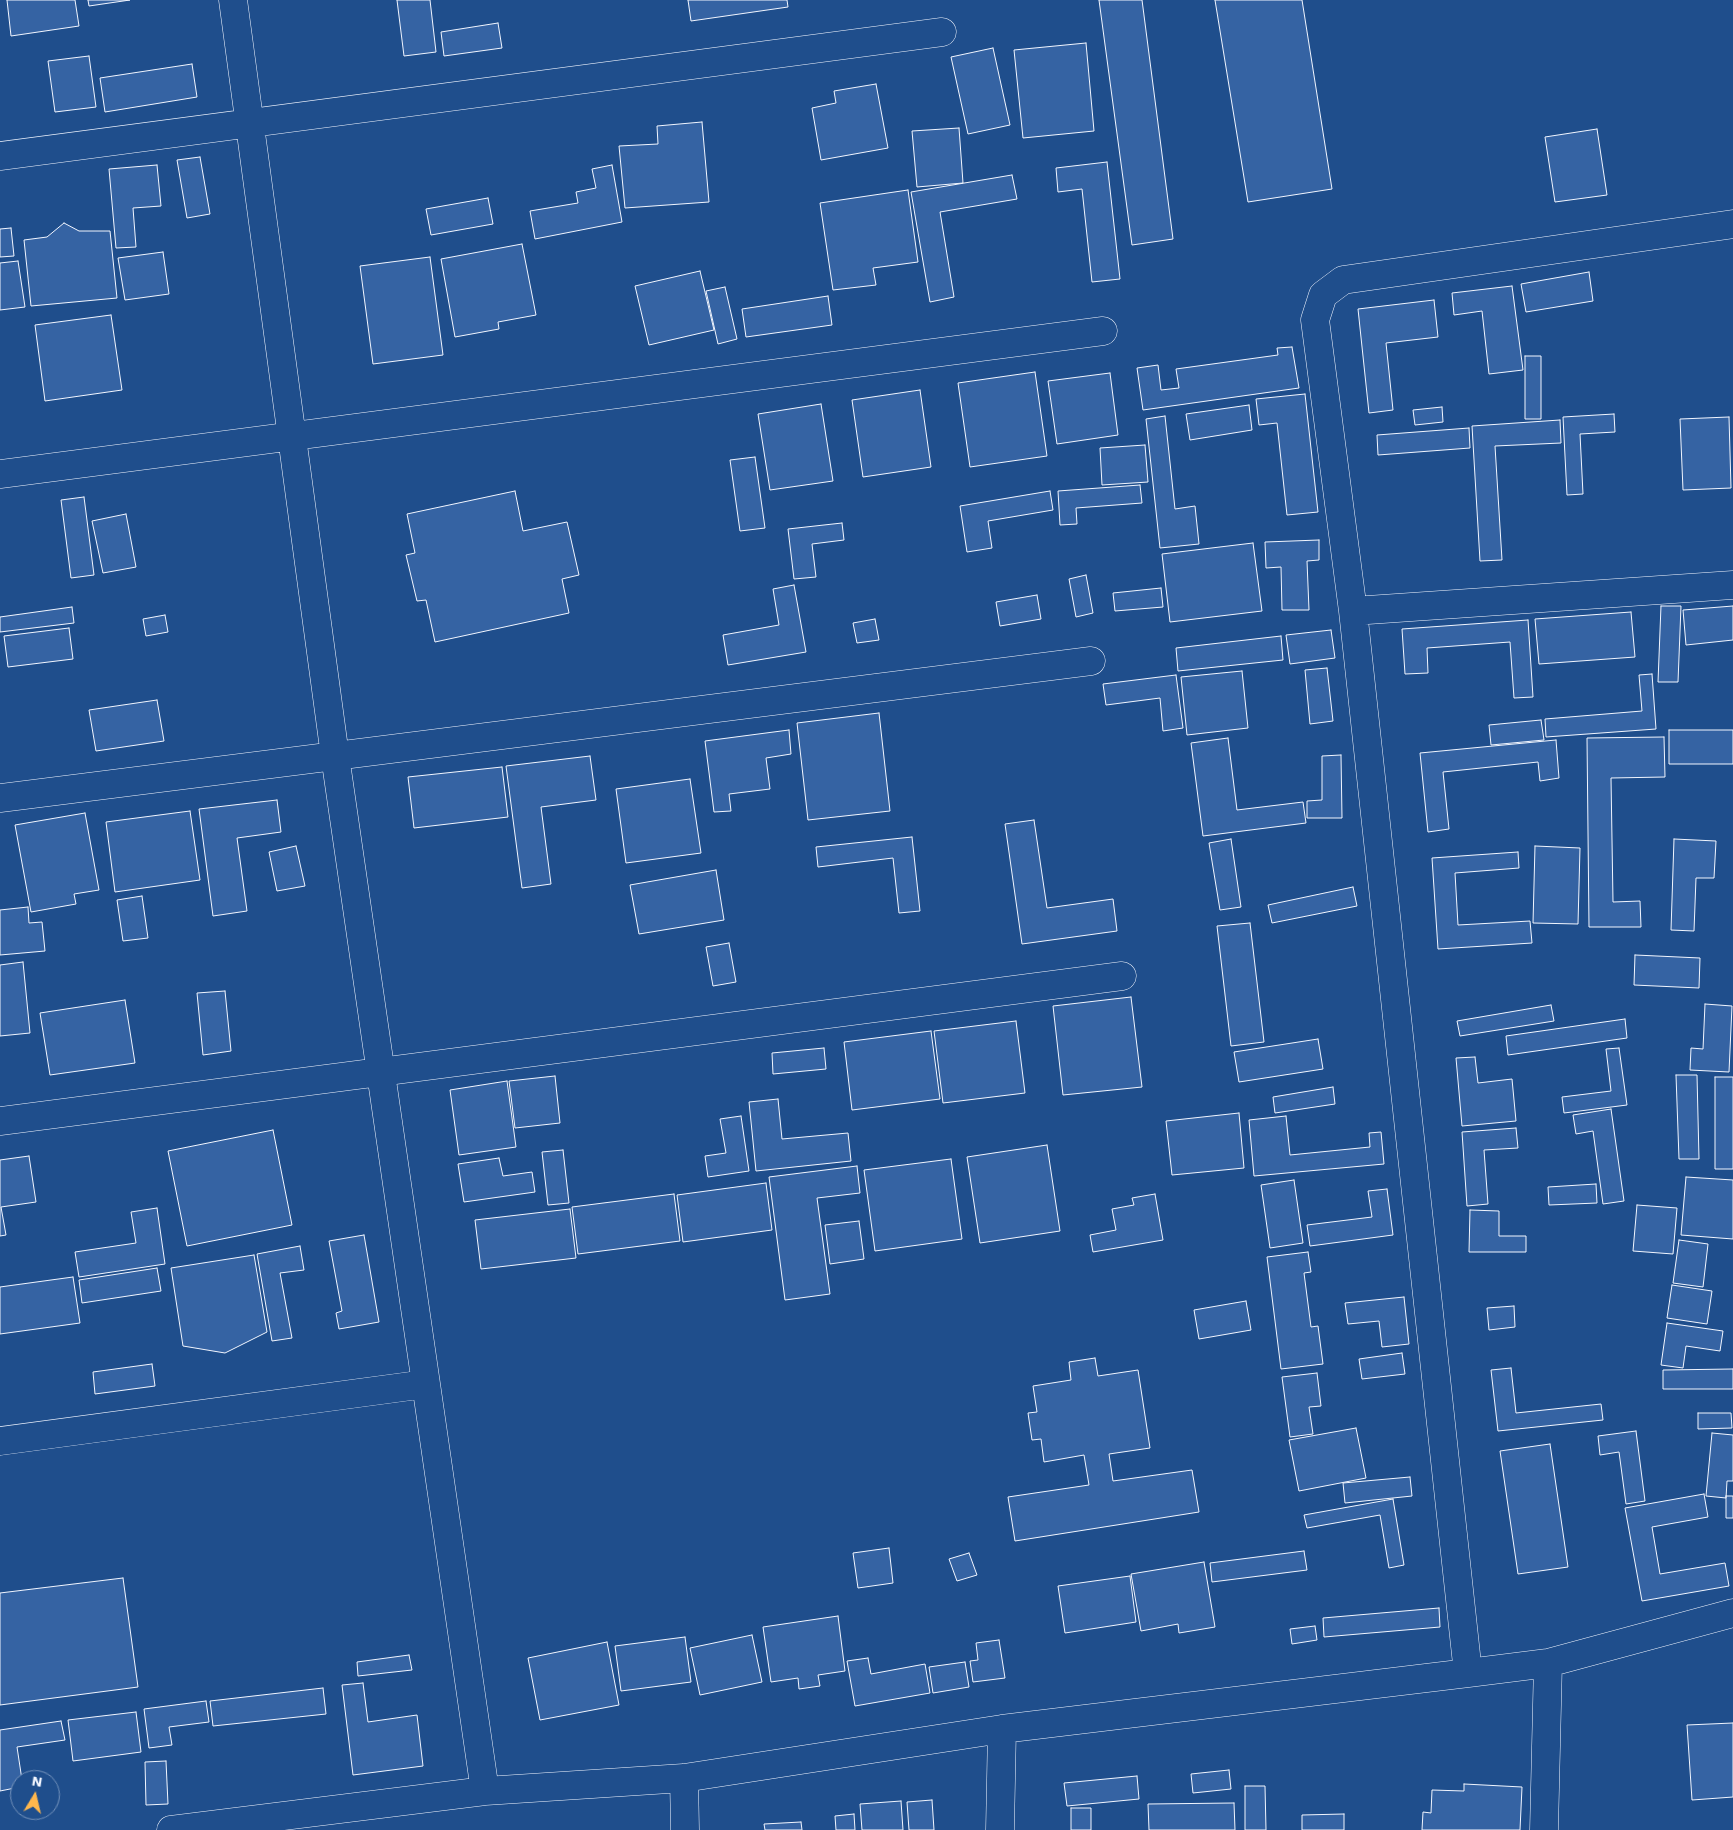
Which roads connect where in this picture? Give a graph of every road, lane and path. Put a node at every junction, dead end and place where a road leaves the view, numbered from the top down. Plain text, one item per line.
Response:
1 (233, 0) edge
2 (942, 32) dead end
3 (249, 123) junction
4 (0, 156) edge
5 (1733, 224) edge
6 (1104, 331) dead end
7 (292, 436) junction
8 (0, 474) edge
9 (1733, 585) edge
10 (1353, 611) junction
11 (1091, 661) dead end
12 (335, 756) junction
13 (0, 798) edge
14 (1122, 976) dead end
15 (381, 1072) junction
16 (0, 1121) edge
17 (426, 1384) junction
18 (0, 1441) edge
19 (1733, 1613) edge
20 (1548, 1662) junction
21 (1468, 1673) junction
22 (1002, 1729) junction
23 (684, 1778) junction
24 (486, 1792) junction
25 (171, 1830) edge
26 (685, 1830) edge
27 (1000, 1830) edge
28 (1544, 1830) edge

1 - 3 street
2 - 3 street
3 - 4 street
3 - 7 street
5 - 10 street
6 - 7 street
7 - 8 street
7 - 12 street
9 - 10 street
10 - 21 street
11 - 12 street
12 - 13 street
12 - 15 street
14 - 15 street
15 - 16 street
15 - 17 street
17 - 18 street
17 - 24 street
19 - 20 street
20 - 21 street
20 - 28 street
21 - 22 street
22 - 23 street
22 - 27 street
23 - 24 street
23 - 26 street
24 - 25 street

